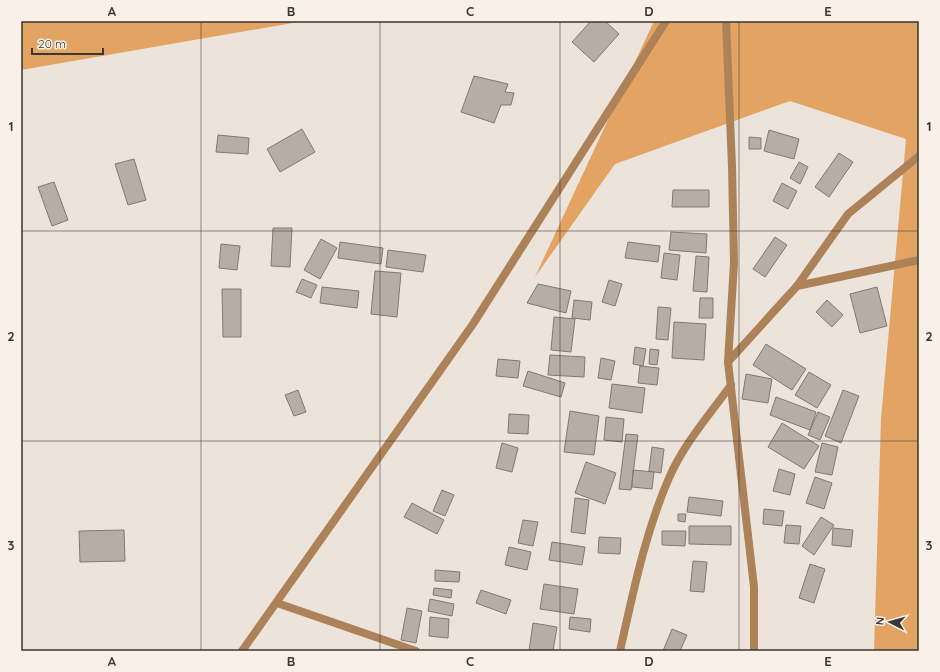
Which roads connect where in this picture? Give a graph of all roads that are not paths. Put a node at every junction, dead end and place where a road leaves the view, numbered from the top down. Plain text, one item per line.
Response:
1 (666, 21) edge
2 (726, 21) edge
3 (919, 156) edge
4 (919, 260) edge
5 (796, 286) junction
6 (728, 362) junction
7 (731, 385) junction
8 (277, 603) junction
9 (242, 651) edge
10 (416, 651) edge
11 (620, 651) edge
12 (754, 651) edge

1 - 8 street
2 - 6 street
3 - 5 street
4 - 5 street
5 - 6 street
6 - 7 street
7 - 11 street
7 - 12 street
8 - 9 street
8 - 10 street

